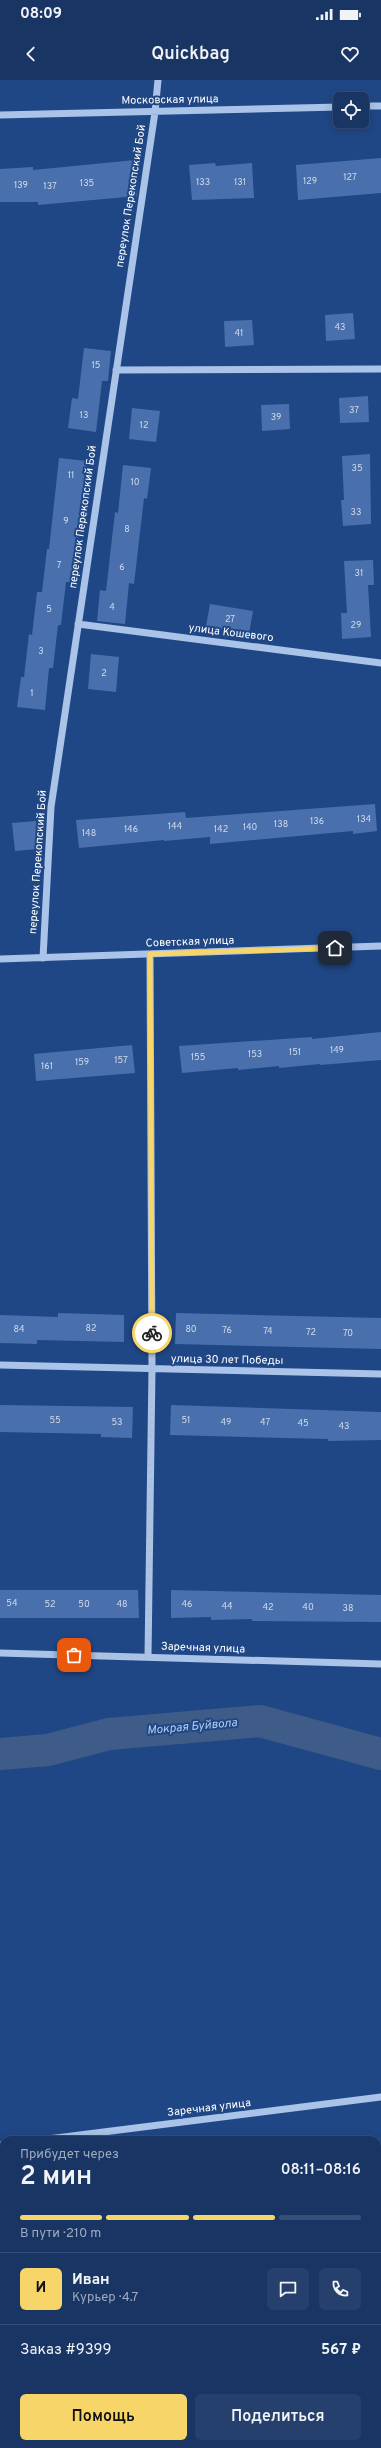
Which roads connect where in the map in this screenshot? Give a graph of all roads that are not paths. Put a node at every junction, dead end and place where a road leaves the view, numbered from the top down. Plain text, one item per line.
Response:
1 (158, 80) edge
2 (369, 106) edge
3 (381, 106) edge
4 (333, 107) edge
5 (155, 112) junction
6 (0, 115) edge
7 (381, 369) edge
8 (116, 370) junction
9 (78, 624) junction
10 (381, 663) edge
11 (381, 946) edge
12 (150, 954) junction
13 (43, 958) junction
14 (0, 960) edge
15 (0, 1365) edge
16 (152, 1369) junction
17 (381, 1374) edge
18 (0, 1653) edge
19 (148, 1657) junction
20 (381, 1664) edge
21 (381, 2097) edge
22 (72, 2136) edge

1 - 5 street, переулок Перекопский Бой
2 - 3 street
4 - 5 street, Московская улица
5 - 6 street, Московская улица
5 - 8 street, переулок Перекопский Бой
7 - 8 street
8 - 9 street, переулок Перекопский Бой
9 - 10 street, улица Кошевого
9 - 13 street, переулок Перекопский Бой
11 - 12 street, Советская улица
12 - 13 street, Советская улица
12 - 16 street
13 - 14 street, Советская улица
15 - 16 street, улица 30 лет Победы
16 - 17 street, улица 30 лет Победы
16 - 19 street
18 - 19 street, Заречная улица
19 - 20 street, Заречная улица
21 - 22 street, Заречная улица

